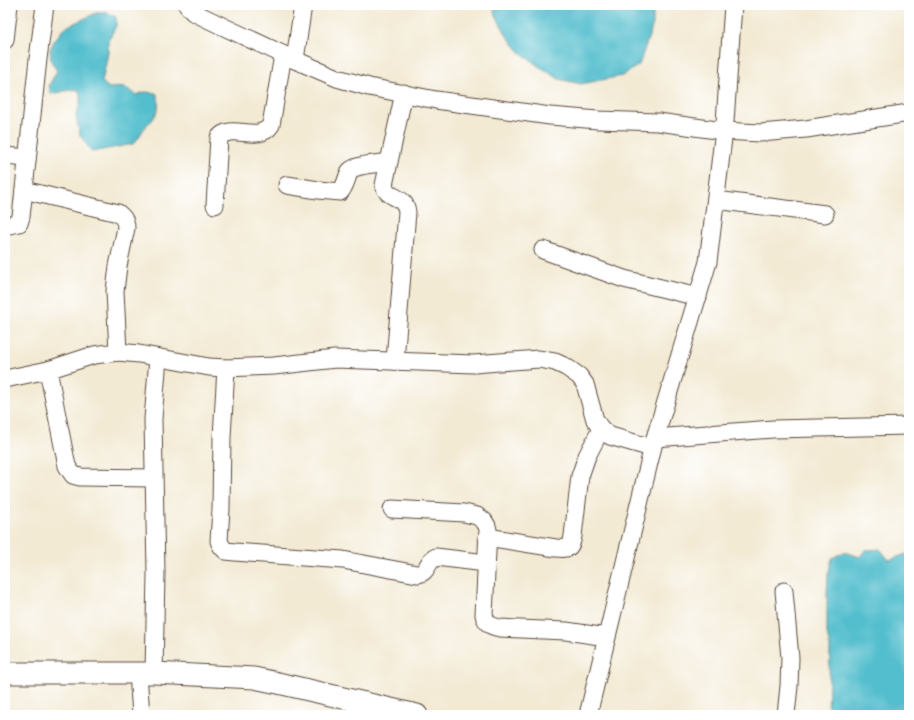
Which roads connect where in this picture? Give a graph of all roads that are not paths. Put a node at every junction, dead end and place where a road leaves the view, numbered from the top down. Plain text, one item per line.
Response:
1 (9, 5) edge
2 (45, 5) edge
3 (186, 5) edge
4 (303, 5) edge
5 (733, 5) edge
6 (5, 40) edge
7 (289, 57) junction
8 (404, 94) junction
9 (909, 113) edge
10 (724, 131) junction
11 (5, 156) edge
12 (28, 158) junction
13 (388, 162) junction
14 (287, 185) dead end
15 (24, 190) junction
16 (716, 200) junction
17 (215, 204) dead end
18 (825, 214) dead end
19 (5, 226) edge
20 (543, 250) dead end
21 (698, 297) junction
22 (118, 352) junction
23 (158, 358) junction
24 (395, 361) junction
25 (226, 368) junction
26 (48, 370) junction
27 (5, 379) edge
28 (909, 426) edge
29 (601, 429) junction
30 (654, 443) junction
31 (154, 478) junction
32 (392, 509) dead end
33 (487, 537) junction
34 (486, 563) junction
35 (784, 591) dead end
36 (607, 637) junction
37 (5, 673) edge
38 (146, 673) junction
39 (141, 713) edge
40 (417, 715) edge
41 (588, 715) edge
42 (786, 715) edge

1 - 6 street
2 - 12 street
3 - 7 street
4 - 7 street
5 - 10 street
7 - 8 street
7 - 17 street
8 - 10 street
8 - 13 street
9 - 10 street
10 - 16 street
11 - 12 street
12 - 15 street
13 - 14 street
13 - 24 street
15 - 19 street
15 - 22 street
16 - 18 street
16 - 21 street
20 - 21 street
21 - 30 street
22 - 23 street
22 - 26 street
23 - 25 street
23 - 31 street
24 - 25 street
24 - 29 street
25 - 34 street
26 - 27 street
26 - 31 street
28 - 30 street
29 - 30 street
29 - 33 street
30 - 36 street
31 - 38 street
32 - 33 street
33 - 34 street
34 - 36 street
35 - 42 street
36 - 41 street
37 - 38 street
38 - 39 street
38 - 40 street

